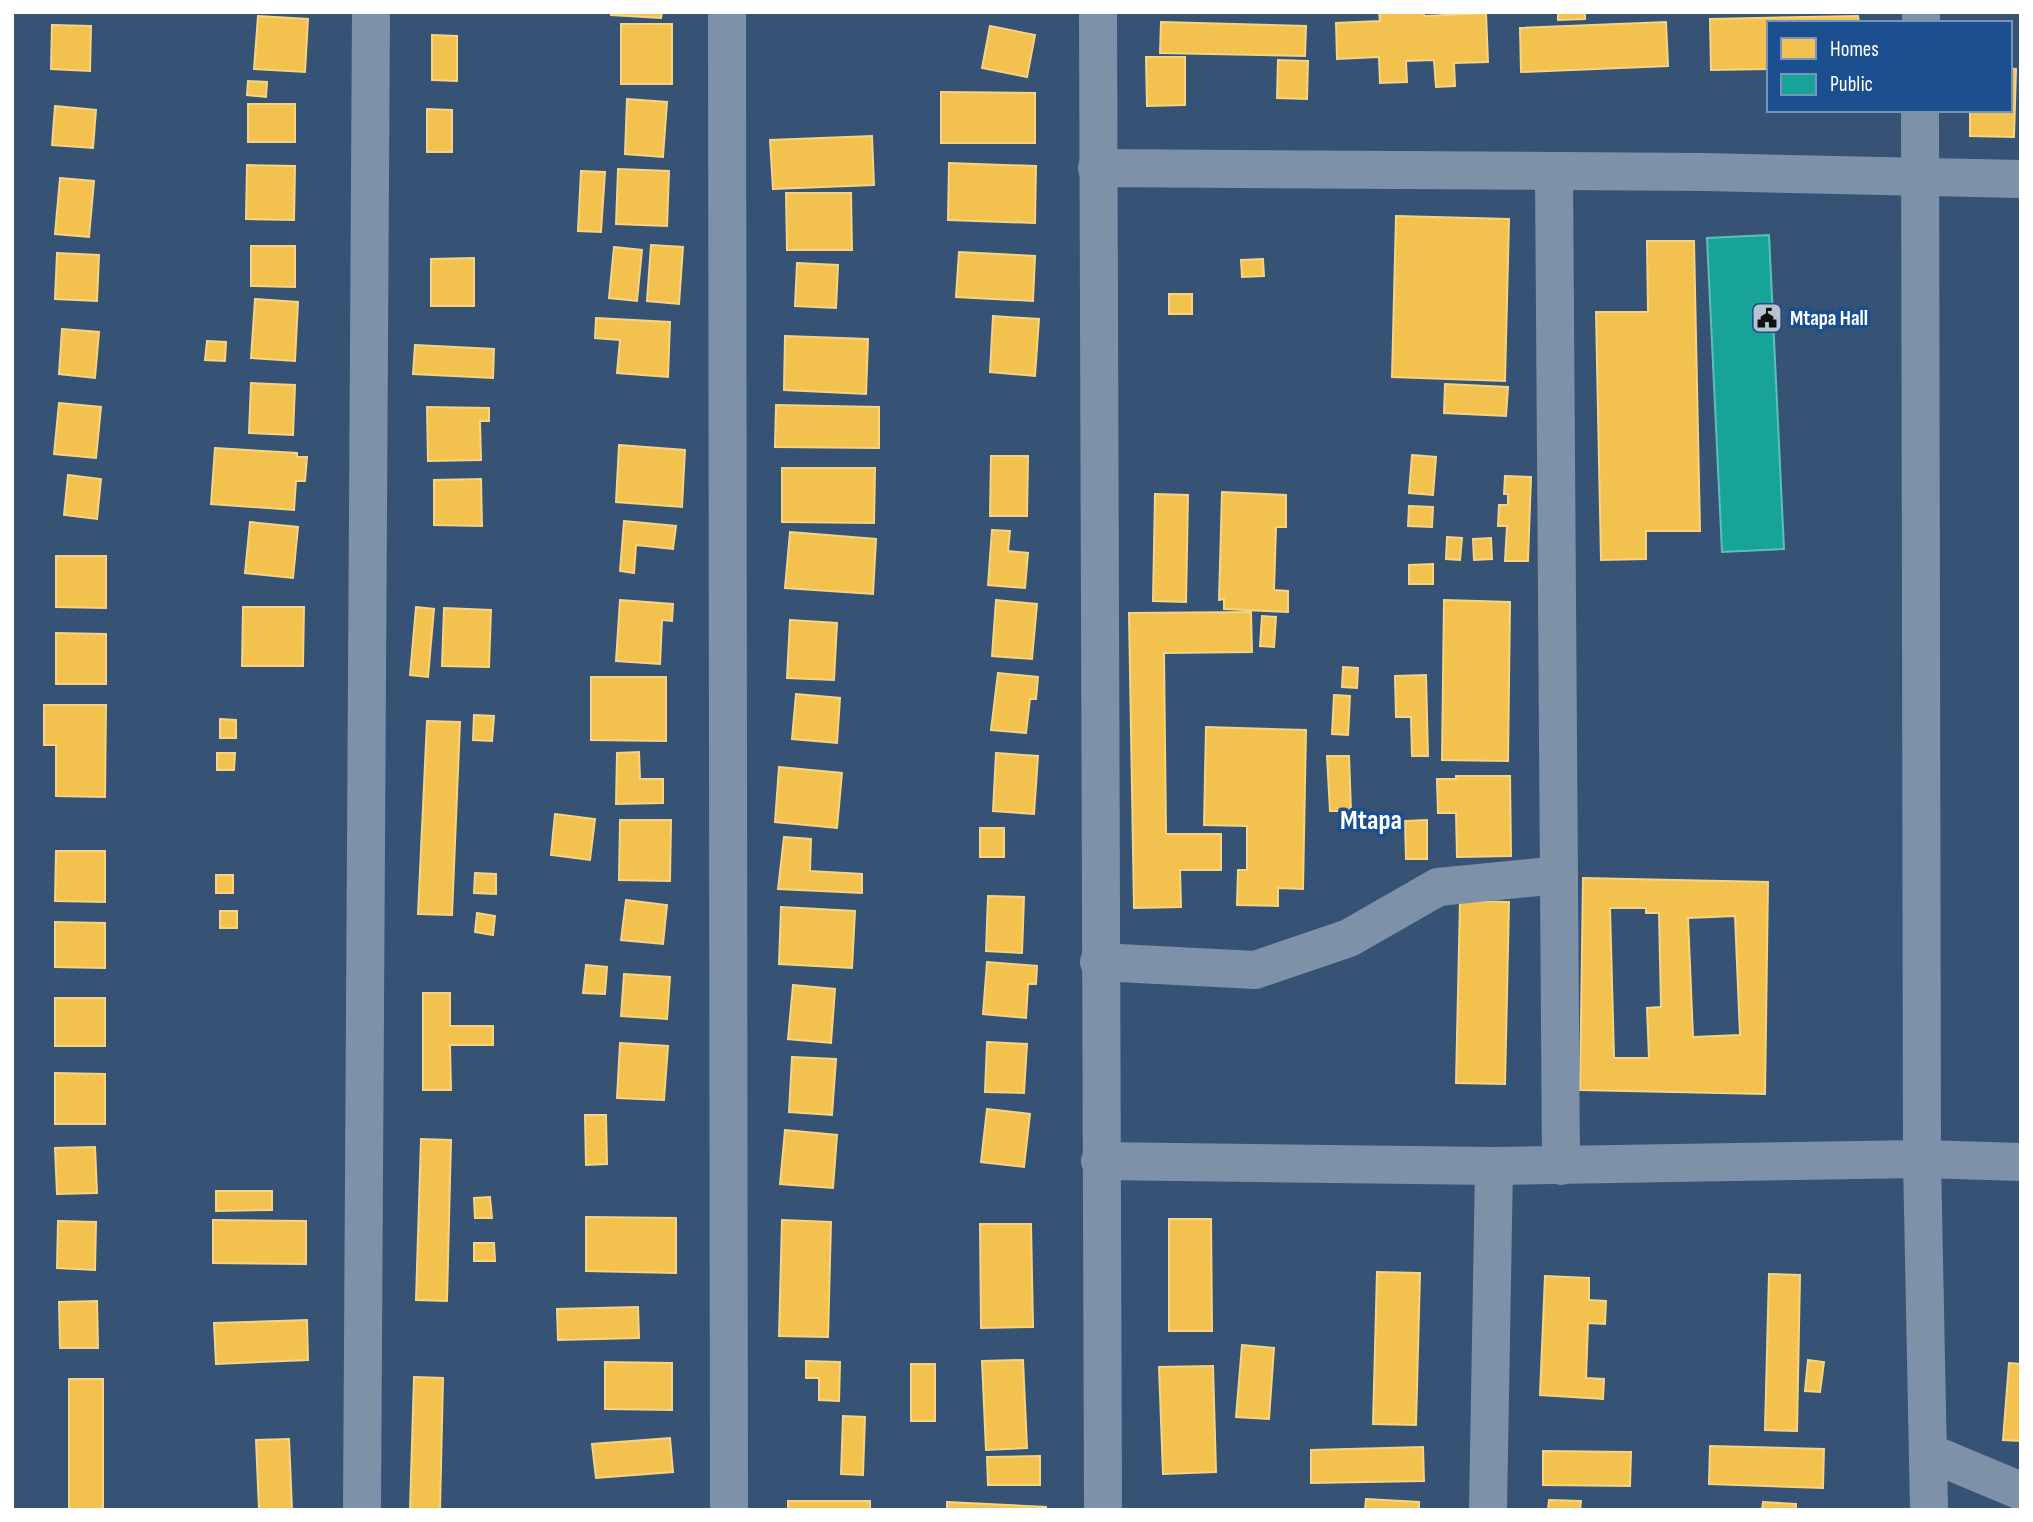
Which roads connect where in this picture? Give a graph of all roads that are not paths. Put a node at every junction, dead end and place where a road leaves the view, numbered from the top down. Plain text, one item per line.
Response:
1 (371, 12) edge
2 (727, 12) edge
3 (1098, 12) edge
4 (1920, 112) edge
5 (1097, 168) junction
6 (1554, 173) junction
7 (1919, 178) junction
8 (2021, 180) edge
9 (1559, 875) junction
10 (1099, 962) junction
11 (1922, 1159) junction
12 (1100, 1161) junction
13 (2021, 1162) edge
14 (1494, 1166) junction
15 (1561, 1166) junction
16 (1930, 1453) junction
17 (2021, 1491) edge
18 (362, 1510) edge
19 (729, 1510) edge
20 (1102, 1510) edge
21 (1488, 1510) edge
22 (1929, 1510) edge

1 - 18 street
2 - 19 street
3 - 5 street
4 - 7 street
5 - 6 street
5 - 10 street
6 - 7 street
6 - 9 street
7 - 8 street
7 - 11 street
9 - 10 street
9 - 15 street
10 - 12 street
11 - 13 street
11 - 15 street
11 - 16 street
12 - 14 street
12 - 20 street
14 - 15 street
14 - 21 street
16 - 17 street
16 - 22 street

